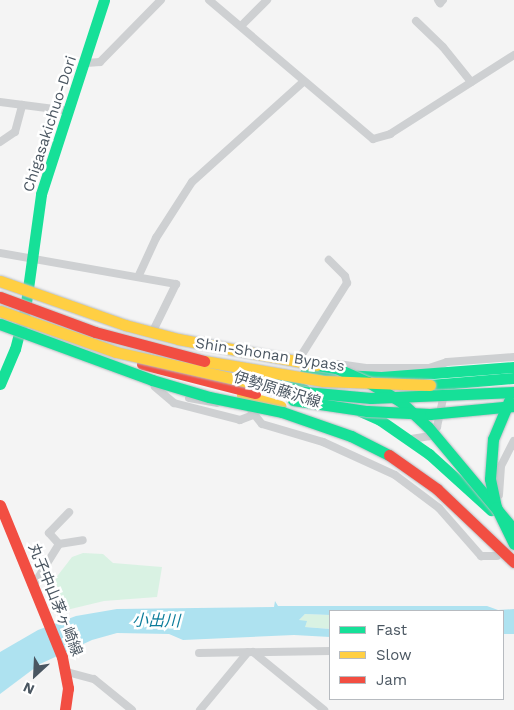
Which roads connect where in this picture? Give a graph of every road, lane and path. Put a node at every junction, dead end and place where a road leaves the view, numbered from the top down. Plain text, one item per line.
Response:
1 (104, 0) edge
2 (161, 0) edge
3 (209, 0) edge
4 (267, 0) edge
5 (438, 0) edge
6 (443, 0) edge
7 (416, 21) dead end
8 (241, 26) junction
9 (514, 56) edge
10 (86, 63) junction
11 (472, 82) junction
12 (302, 83) junction
13 (0, 102) edge
14 (22, 105) junction
15 (69, 111) junction
16 (0, 142) edge
17 (0, 252) edge
18 (32, 260) junction
19 (329, 260) dead end
20 (139, 275) junction
21 (0, 282) edge
22 (0, 299) edge
23 (0, 310) edge
24 (24, 314) junction
25 (0, 324) edge
26 (153, 331) junction
27 (78, 342) junction
28 (120, 343) junction
29 (60, 352) dead end
30 (72, 357) junction
31 (514, 357) edge
32 (299, 359) junction
33 (140, 364) junction
34 (514, 366) edge
35 (230, 369) junction
36 (514, 378) edge
37 (0, 384) edge
38 (514, 384) edge
39 (155, 387) junction
40 (514, 392) edge
41 (240, 395) junction
42 (217, 404) dead end
43 (514, 406) edge
44 (253, 415) junction
45 (409, 439) junction
46 (514, 441) edge
47 (424, 494) junction
48 (455, 500) junction
49 (0, 504) edge
50 (69, 512) dead end
51 (62, 519) junction
52 (69, 526) dead end
53 (514, 530) edge
54 (83, 540) dead end
55 (59, 544) junction
56 (514, 544) edge
57 (497, 556) dead end
58 (514, 556) edge
59 (514, 562) edge
60 (33, 586) junction
61 (329, 651) edge
62 (250, 652) junction
63 (198, 653) dead end
64 (66, 670) junction
65 (65, 710) edge
66 (132, 710) edge
67 (200, 710) edge
68 (324, 710) edge

1 - 10 main road, Chigasakichuo-Dori
2 - 10 street
3 - 8 street
4 - 8 street
5 - 6 street
7 - 11 street
8 - 12 street
9 - 11 street
10 - 15 main road, Chigasakichuo-Dori
11 - 12 street
12 - 20 street
13 - 14 street
14 - 15 street
14 - 16 street
15 - 18 main road, Chigasakichuo-Dori
17 - 18 street
18 - 20 street
18 - 24 main road, Chigasakichuo-Dori
19 - 32 street
20 - 26 street
21 - 53 main road, bridge
22 - 24 main road, 伊勢原藤沢線
22 - 36 main road, Shin-Shonan Bypass, bridge
23 - 24 main road, 伊勢原藤沢線
23 - 40 main road, Shin-Shonan Bypass, bridge
24 - 27 main road, 伊勢原藤沢線
24 - 28 main road, 伊勢原藤沢線
24 - 37 main road
25 - 59 main road, bridge
26 - 28 street
26 - 32 street
27 - 30 street
27 - 33 main road, 伊勢原藤沢線
28 - 35 main road, 伊勢原藤沢線
29 - 30 street
30 - 39 street
31 - 32 street
33 - 41 main road, 伊勢原藤沢線
33 - 43 main road, bridge
34 - 35 main road, bridge
35 - 45 main road, 伊勢原藤沢線
38 - 45 street
39 - 42 street
39 - 44 street
40 - 56 main road, bridge
41 - 44 street
41 - 48 main road, 伊勢原藤沢線
44 - 47 street
45 - 53 main road, 伊勢原藤沢線
46 - 53 street
47 - 48 street
47 - 57 street
48 - 58 main road, 伊勢原藤沢線
49 - 60 main road, 丸子中山茅ヶ崎線
50 - 51 street
51 - 52 street
51 - 55 street
54 - 55 street
55 - 60 street
60 - 64 main road, 丸子中山茅ヶ崎線
61 - 62 street
62 - 63 street
62 - 67 street
62 - 68 street
64 - 65 main road, 丸子中山茅ヶ崎線
64 - 66 street

